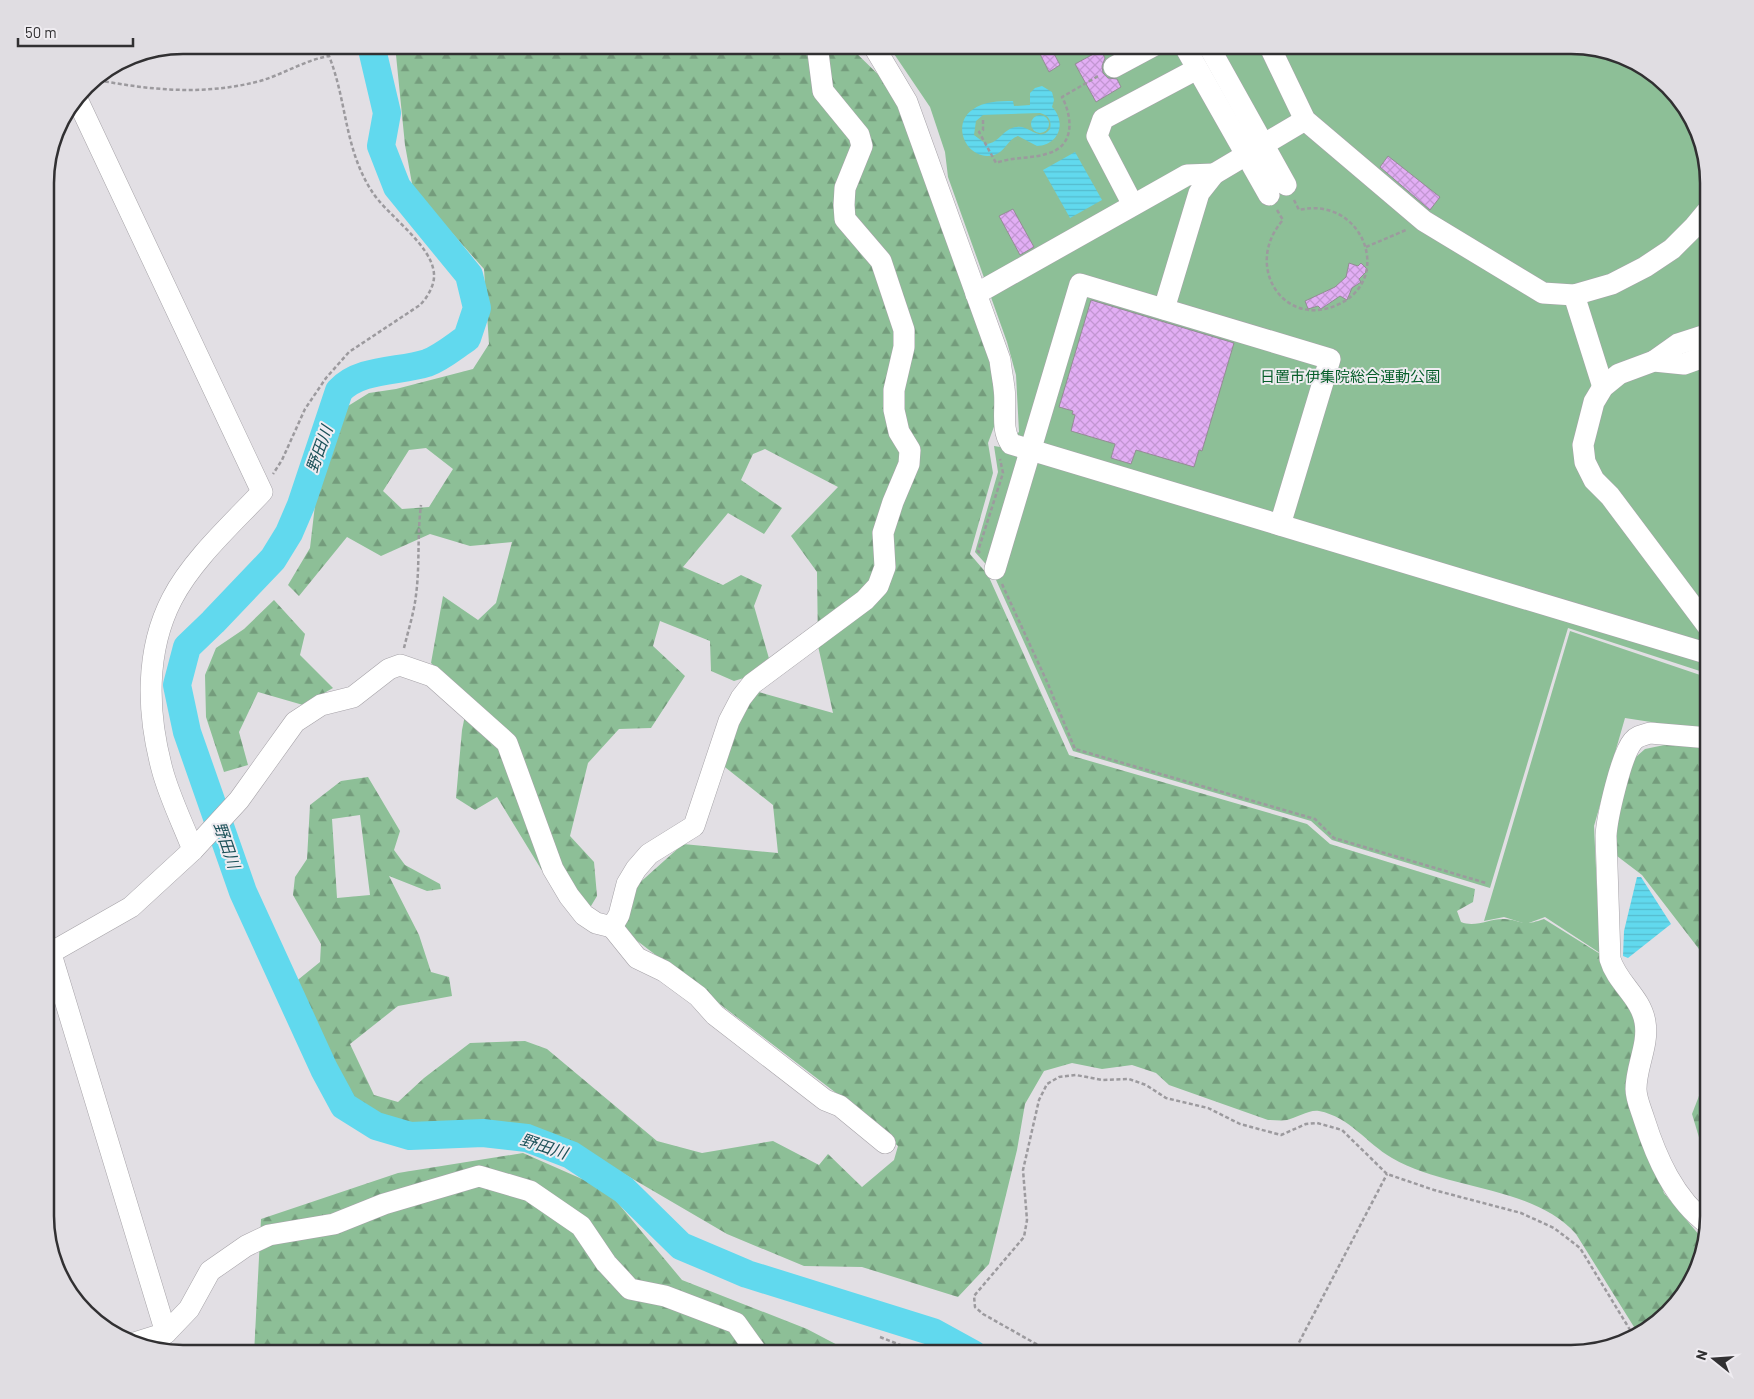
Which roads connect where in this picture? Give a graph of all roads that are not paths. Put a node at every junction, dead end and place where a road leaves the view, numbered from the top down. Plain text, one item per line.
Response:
1 (818, 54) edge
2 (878, 54) edge
3 (1138, 54) edge
4 (1189, 54) edge
5 (1212, 54) edge
6 (1273, 54) edge
7 (1114, 67) road end
8 (1197, 68) junction
9 (80, 106) edge
10 (1305, 120) junction
11 (1255, 150) junction
12 (1214, 174) junction
13 (1277, 190) road end
14 (1133, 205) junction
15 (1700, 220) edge
16 (976, 294) junction
17 (1574, 296) junction
18 (1164, 309) junction
19 (1700, 337) edge
20 (1700, 358) edge
21 (1654, 361) junction
22 (1603, 387) junction
23 (1030, 451) junction
24 (1280, 525) junction
25 (995, 569) road end
26 (1700, 616) edge
27 (1700, 651) edge
28 (1700, 737) edge
29 (198, 845) junction
30 (612, 927) junction
31 (54, 947) edge
32 (54, 974) edge
33 (885, 1143) dead end
34 (1700, 1217) edge
35 (166, 1334) junction
36 (146, 1340) edge
37 (752, 1345) edge

1 - 30 street
2 - 16 street
3 - 7 street
4 - 8 street
5 - 11 street
6 - 10 street
8 - 11 street
8 - 14 street
9 - 29 street
10 - 11 street
10 - 17 street
11 - 12 street
11 - 13 street
12 - 14 street
12 - 18 street
14 - 16 street
15 - 17 street
16 - 23 street
17 - 22 street
18 - 23 street
18 - 24 street
19 - 21 street
20 - 21 street
21 - 22 street
22 - 26 street
23 - 24 street
23 - 25 street
24 - 27 street
28 - 34 street
29 - 30 street
29 - 31 street
30 - 33 street
32 - 35 street
35 - 36 street
35 - 37 street

